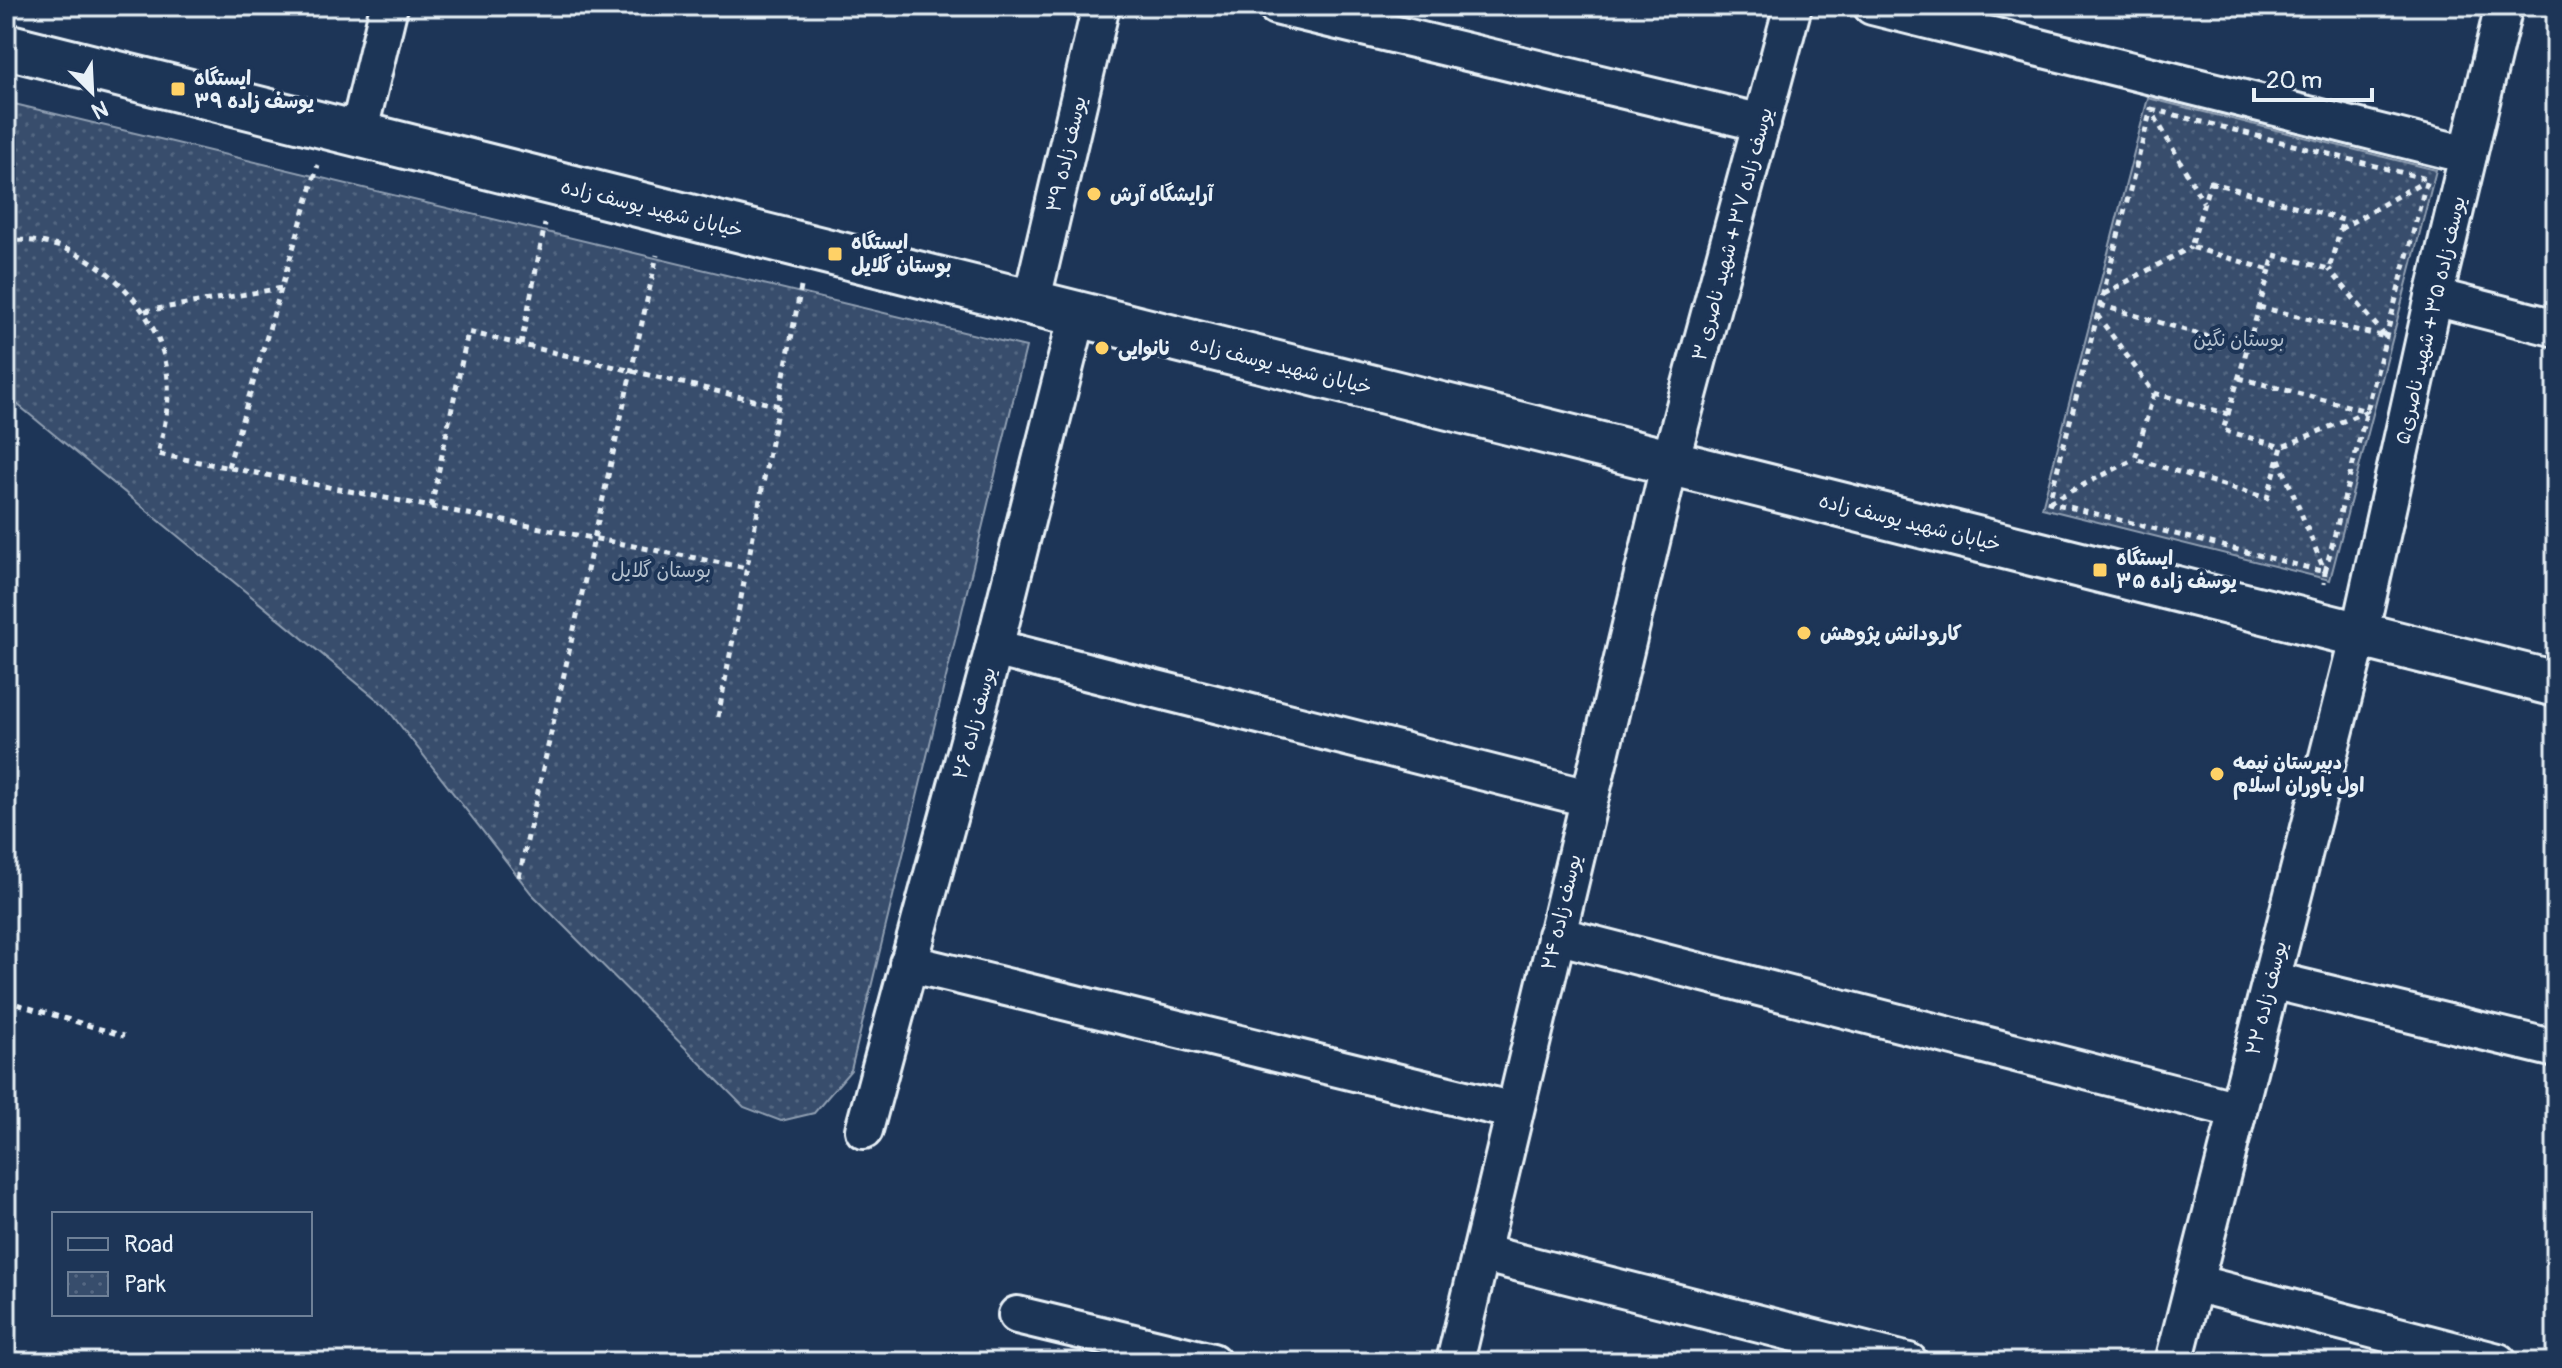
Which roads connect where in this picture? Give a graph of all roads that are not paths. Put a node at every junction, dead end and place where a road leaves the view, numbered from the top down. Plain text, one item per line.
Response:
1 (389, 6) edge
2 (1101, 6) edge
3 (1276, 6) edge
4 (1793, 6) edge
5 (1872, 6) edge
6 (2504, 6) edge
7 (6, 46) edge
8 (1762, 123) junction
9 (358, 134) junction
10 (2468, 155) junction
11 (2434, 297) junction
12 (1031, 303) junction
13 (1078, 314) junction
14 (2556, 328) edge
15 (1670, 462) junction
16 (2339, 630) junction
17 (994, 648) junction
18 (2556, 684) edge
19 (1588, 798) junction
20 (1556, 935) junction
21 (908, 963) junction
22 (2271, 980) junction
23 (2556, 1049) edge
24 (2238, 1110) junction
25 (1514, 1111) junction
26 (864, 1130) dead end
27 (1481, 1253) junction
28 (2194, 1283) junction
29 (1017, 1315) dead end
30 (1212, 1362) edge
31 (1455, 1362) edge
32 (1909, 1362) edge
33 (2174, 1362) edge
34 (2498, 1362) edge

1 - 9 street
2 - 12 street, یوسف زاده ۳۹
3 - 8 street
4 - 8 street, یوسف زاده ۳۷ + شهید ناصری ۳
5 - 10 street
6 - 10 street, یوسف زاده ۳۵ + شهید ناصری۵
7 - 9 street, خیابان شهید یوسف زاده
8 - 15 street, یوسف زاده ۳۷ + شهید ناصری ۳
9 - 12 street, خیابان شهید یوسف زاده
10 - 11 street, یوسف زاده ۳۵ + شهید ناصری۵
11 - 14 street
11 - 16 street, یوسف زاده ۳۵ + شهید ناصری۵
12 - 13 street, خیابان شهید یوسف زاده
13 - 15 street, خیابان شهید یوسف زاده
13 - 17 street, یوسف زاده ۲۶
15 - 16 street, خیابان شهید یوسف زاده
15 - 19 street, یوسف زاده ۲۴
16 - 18 street, خیابان شهید یوسف زاده
16 - 22 street, یوسف زاده ۲۲
17 - 19 street
17 - 21 street, یوسف زاده ۲۶
19 - 20 street, یوسف زاده ۲۴
20 - 24 street
20 - 25 street, یوسف زاده ۲۴
21 - 25 street
21 - 26 street, یوسف زاده ۲۶
22 - 23 street
22 - 24 street, یوسف زاده ۲۲
24 - 28 street, یوسف زاده ۲۲
25 - 27 street, یوسف زاده ۲۴
27 - 31 street, یوسف زاده ۲۴
27 - 32 street
28 - 33 street, یوسف زاده ۲۲
28 - 34 street
29 - 30 street

